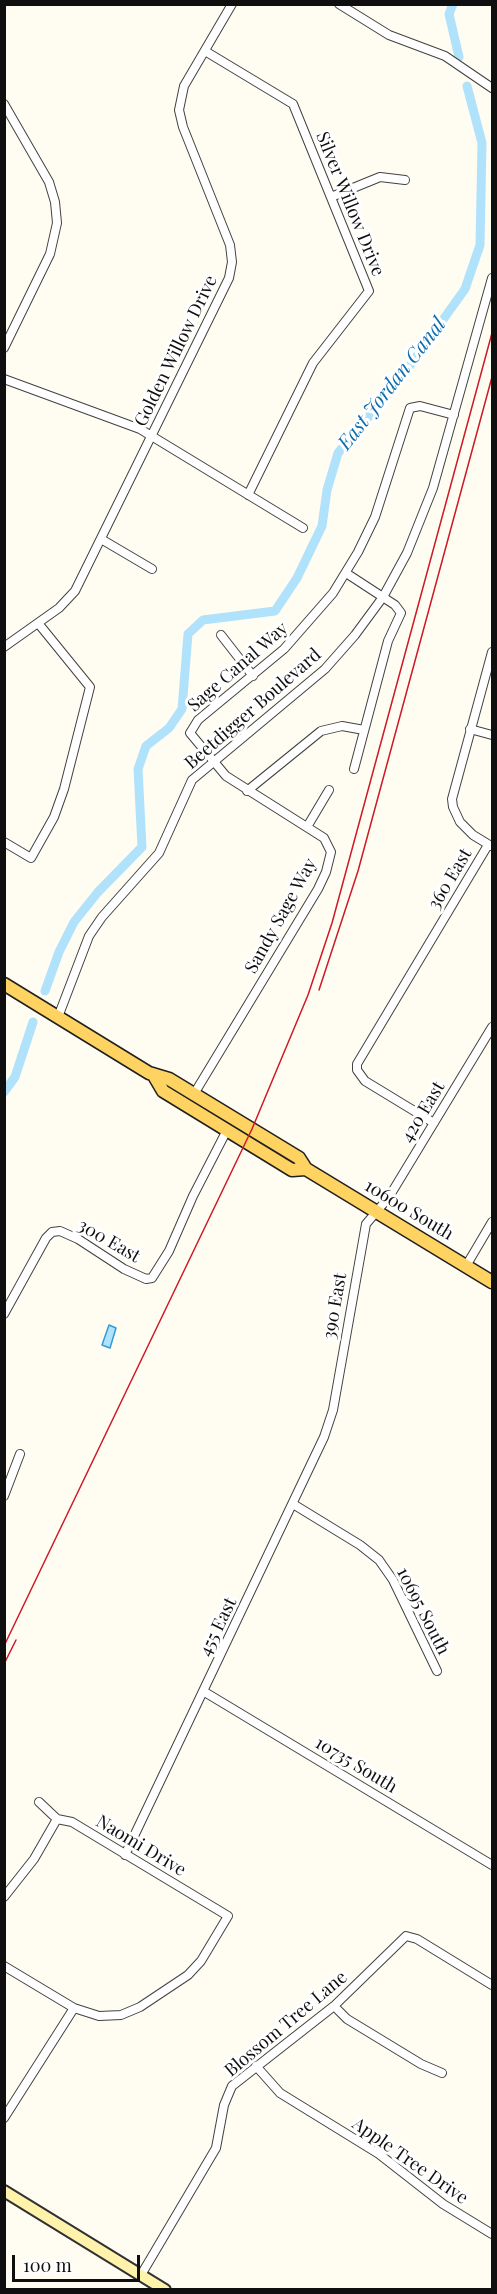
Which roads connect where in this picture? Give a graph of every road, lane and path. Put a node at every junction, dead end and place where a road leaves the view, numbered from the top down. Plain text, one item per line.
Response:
1 (232, 4) edge
2 (339, 4) edge
3 (205, 51) junction
4 (492, 88) edge
5 (4, 104) edge
6 (405, 180) dead end
7 (331, 197) junction
8 (492, 278) edge
9 (4, 348) edge
10 (4, 379) edge
11 (454, 416) junction
12 (152, 436) junction
13 (248, 495) junction
14 (303, 528) dead end
15 (101, 539) junction
16 (152, 569) dead end
17 (346, 573) junction
18 (383, 597) junction
19 (38, 623) junction
20 (221, 635) dead end
21 (4, 647) edge
22 (492, 652) edge
23 (253, 676) junction
24 (470, 729) junction
25 (364, 730) junction
26 (190, 733) joint
27 (492, 735) edge
28 (212, 762) junction
29 (354, 769) dead end
30 (329, 790) dead end
31 (247, 791) junction
32 (307, 827) junction
33 (4, 842) edge
34 (490, 846) edge
35 (4, 984) edge
36 (58, 1017) junction
37 (492, 1027) edge
38 (153, 1074) junction
39 (194, 1094) junction
40 (434, 1123) junction
41 (227, 1130) junction
42 (306, 1169) junction
43 (376, 1212) junction
44 (492, 1222) edge
45 (465, 1266) junction
46 (492, 1282) edge
47 (4, 1314) edge
48 (333, 1410) joint
49 (20, 1454) dead end
50 (4, 1496) edge
51 (293, 1504) junction
52 (437, 1671) dead end
53 (203, 1691) junction
54 (39, 1802) dead end
55 (57, 1819) junction
56 (125, 1855) junction
57 (492, 1865) edge
58 (4, 1898) edge
59 (4, 1966) edge
60 (492, 1985) edge
61 (334, 2006) junction
62 (75, 2008) junction
63 (256, 2066) junction
64 (442, 2073) dead end
65 (4, 2118) edge
66 (4, 2192) edge
67 (492, 2234) edge
68 (141, 2275) junction
69 (165, 2289) edge

1 - 3 street, Golden Willow Drive
2 - 4 street
3 - 7 street, Silver Willow Drive
3 - 12 street, Golden Willow Drive
5 - 9 street
6 - 7 street
7 - 13 street, Silver Willow Drive
8 - 11 street, Beetdigger Boulevard
10 - 12 street
11 - 17 street, Sage Canal Way
11 - 18 street, Beetdigger Boulevard
12 - 13 street
12 - 15 street, Golden Willow Drive
13 - 14 street
15 - 16 street
15 - 19 street, Golden Willow Drive
17 - 18 street
17 - 23 street, Sage Canal Way
18 - 25 street
18 - 28 street, Beetdigger Boulevard
19 - 21 street, Golden Willow Drive
19 - 33 street
20 - 23 street
22 - 24 street, 360 East
23 - 26 street, Sage Canal Way
24 - 27 street
24 - 34 street, 360 East
25 - 29 street
25 - 31 street
26 - 28 street, Sandy Sage Way
28 - 31 street, Sandy Sage Way
28 - 36 street, Beetdigger Boulevard
30 - 32 street
31 - 32 street, Sandy Sage Way
32 - 39 street, Sandy Sage Way
34 - 40 street, 360 East
35 - 36 main road, 10600 South
36 - 38 main road, 10600 South
37 - 40 street, 420 East
38 - 39 main road, 10600 South
38 - 41 main road, 10600 South
39 - 42 main road, 10600 South
40 - 43 street, 420 East
41 - 42 main road, 10600 South
41 - 47 street, 300 East
42 - 43 main road, 10600 South
43 - 45 main road, 10600 South
43 - 48 street, 390 East
44 - 45 street
45 - 46 main road, 10600 South
48 - 51 street, 455 East
49 - 50 street
51 - 52 street, 10695 South
51 - 53 street, 455 East
53 - 56 street, 455 East
53 - 57 street, 10735 South
54 - 55 street, Naomi Drive
55 - 56 street, Naomi Drive
55 - 58 street
56 - 62 street, Naomi Drive
59 - 62 street
60 - 61 street, Blossom Tree Lane
61 - 63 street, Blossom Tree Lane
61 - 64 street
62 - 65 street
63 - 67 street, Apple Tree Drive
63 - 68 street, Blossom Tree Lane
66 - 68 street
68 - 69 street

